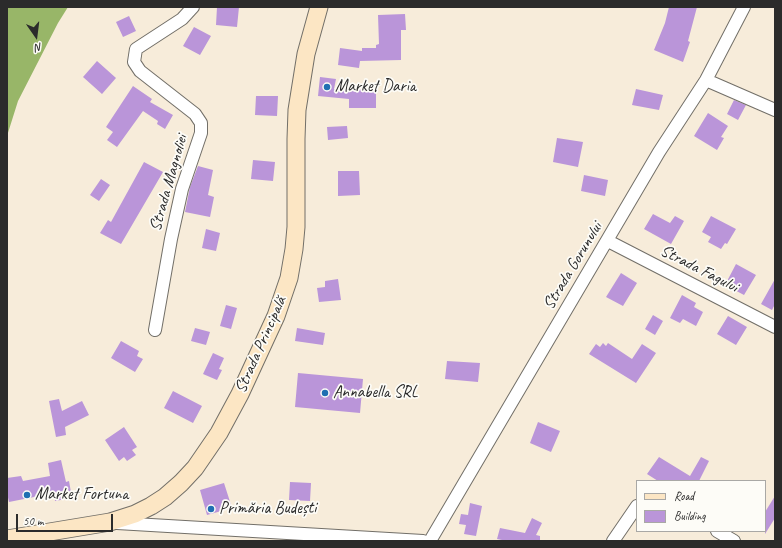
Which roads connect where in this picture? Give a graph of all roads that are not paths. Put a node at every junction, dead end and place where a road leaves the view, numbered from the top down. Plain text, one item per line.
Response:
1 (193, 7) edge
2 (319, 7) edge
3 (744, 7) edge
4 (706, 80) junction
5 (775, 110) edge
6 (608, 241) junction
7 (775, 327) edge
8 (155, 330) dead end
9 (636, 507) edge
10 (110, 522) junction
11 (719, 532) edge
12 (7, 538) edge
13 (424, 541) edge
14 (430, 541) edge
15 (613, 541) edge
16 (734, 541) edge

1 - 8 street, Strada Magnoliei
2 - 10 main road, Strada Principală
3 - 4 street, Strada Gorunului
4 - 5 street
4 - 6 street, Strada Gorunului
6 - 7 street, Strada Fagului
6 - 14 street, Strada Gorunului
9 - 15 street
10 - 12 main road, Strada Principală
10 - 13 street
11 - 16 street

